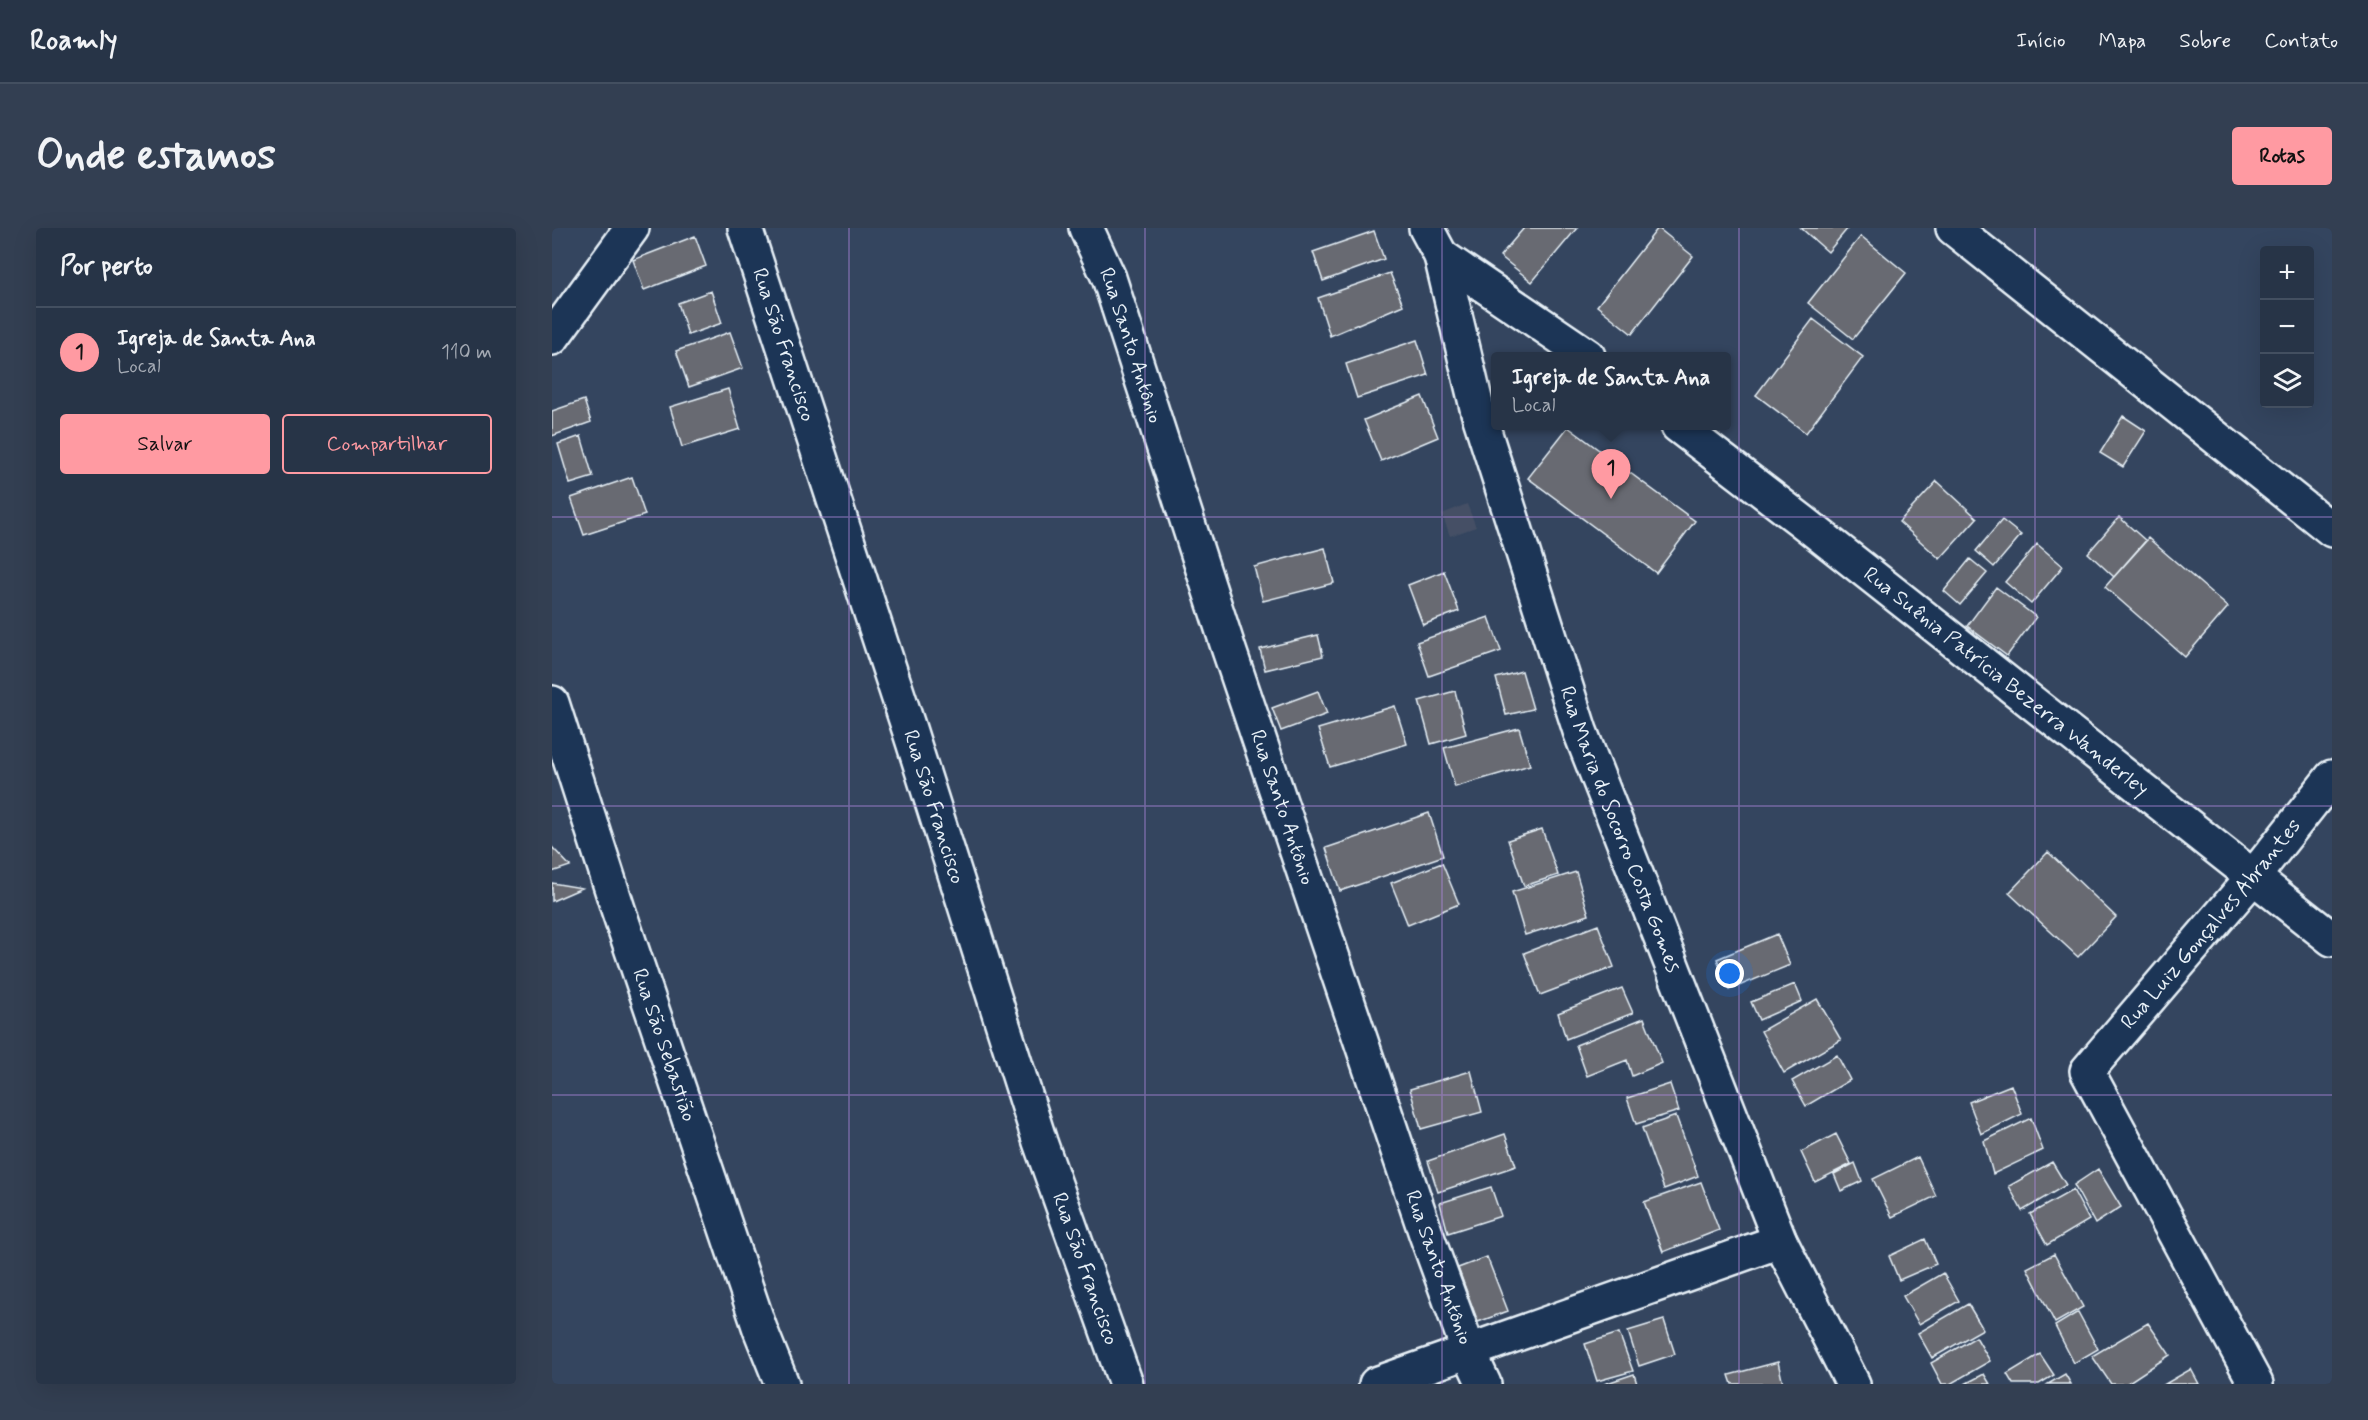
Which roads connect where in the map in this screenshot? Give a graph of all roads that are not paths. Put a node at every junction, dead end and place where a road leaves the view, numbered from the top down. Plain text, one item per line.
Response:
1 (632, 228) edge
2 (745, 228) edge
3 (1086, 228) edge
4 (1953, 228) edge
5 (1434, 242) edge
6 (552, 338) edge
7 (1581, 352) edge
8 (1683, 430) edge
9 (2332, 530) edge
10 (552, 703) edge
11 (2332, 777) edge
12 (2253, 877) junction
13 (2332, 939) edge
14 (1780, 1241) junction
15 (1469, 1352) junction
16 (782, 1384) edge
17 (1126, 1384) edge
18 (1376, 1384) edge
19 (1484, 1384) edge
20 (1853, 1384) edge
21 (2256, 1384) edge

1 - 6 street
2 - 17 street, Rua São Francisco
3 - 15 street, Rua Santo Antônio
4 - 9 street
5 - 7 street
5 - 14 street, Rua Maria do Socorro Costa Gomes
8 - 12 street, Rua Suênia Patrícia Bezerra Wanderley
10 - 16 street, Rua São Sebastião
11 - 12 street, Rua Luiz Gonçalves Abrantes
12 - 13 street, Rua Suênia Patrícia Bezerra Wanderley
12 - 21 street, Rua Luiz Gonçalves Abrantes
14 - 15 street
14 - 20 street, Rua Maria do Socorro Costa Gomes
15 - 18 street
15 - 19 street, Rua Santo Antônio

